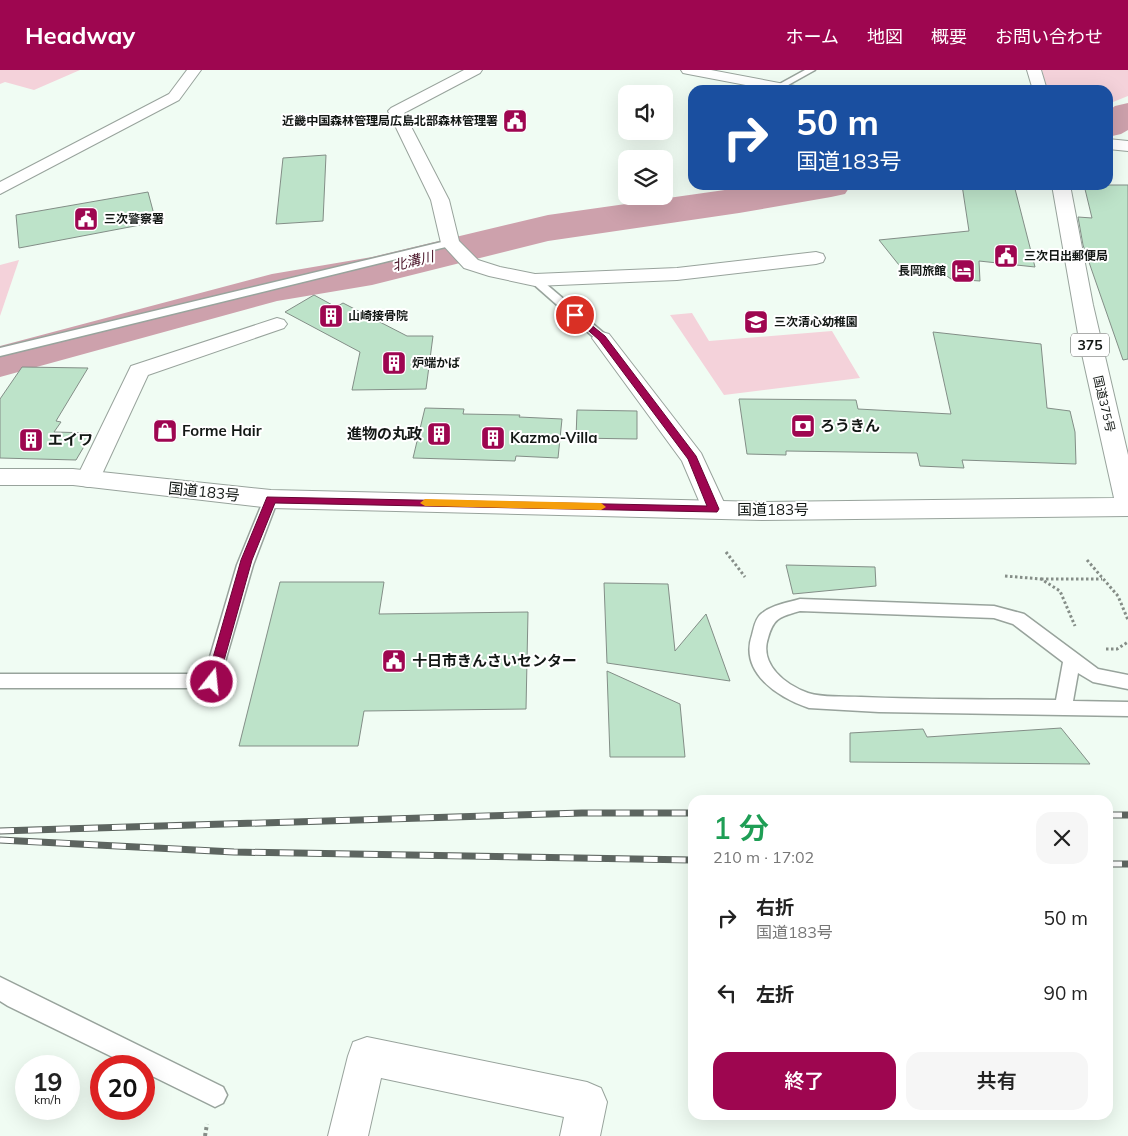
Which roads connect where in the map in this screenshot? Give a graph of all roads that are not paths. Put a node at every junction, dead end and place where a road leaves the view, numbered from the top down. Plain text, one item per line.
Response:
1 (194, 70) edge
2 (475, 70) edge
3 (688, 70) edge
4 (811, 70) edge
5 (1034, 70) edge
6 (767, 85) edge
7 (782, 85) edge
8 (1038, 85) edge
9 (1113, 144) edge
10 (1128, 146) edge
11 (0, 189) edge
12 (1062, 190) edge
13 (456, 249) junction
14 (816, 258) dead end
15 (535, 280) junction
16 (277, 324) dead end
17 (602, 338) joint
18 (0, 352) edge
19 (0, 477) edge
20 (88, 479) junction
21 (271, 499) junction
22 (1128, 503) edge
23 (1128, 507) edge
24 (714, 509) junction
25 (1072, 659) junction
26 (0, 681) edge
27 (1128, 682) edge
28 (1063, 708) junction
29 (1128, 709) edge
30 (0, 988) edge
31 (215, 1095) dead end
32 (348, 1136) edge
33 (580, 1136) edge

1 - 11 main road
2 - 13 main road
3 - 6 main road
4 - 7 lane
5 - 8 main road
9 - 10 main road
12 - 22 main road, 国道375号 / 375
13 - 15 main road
13 - 18 lane
14 - 15 main road
15 - 17 lane
16 - 20 main road
17 - 24 main road
19 - 20 main road, 国道183号
20 - 21 main road, 国道183号
21 - 24 main road, 国道183号
21 - 26 lane
23 - 24 main road, 国道183号
25 - 27 lane
25 - 28 lane
25 - 28 lane
28 - 29 lane
30 - 31 lane
32 - 33 main road

